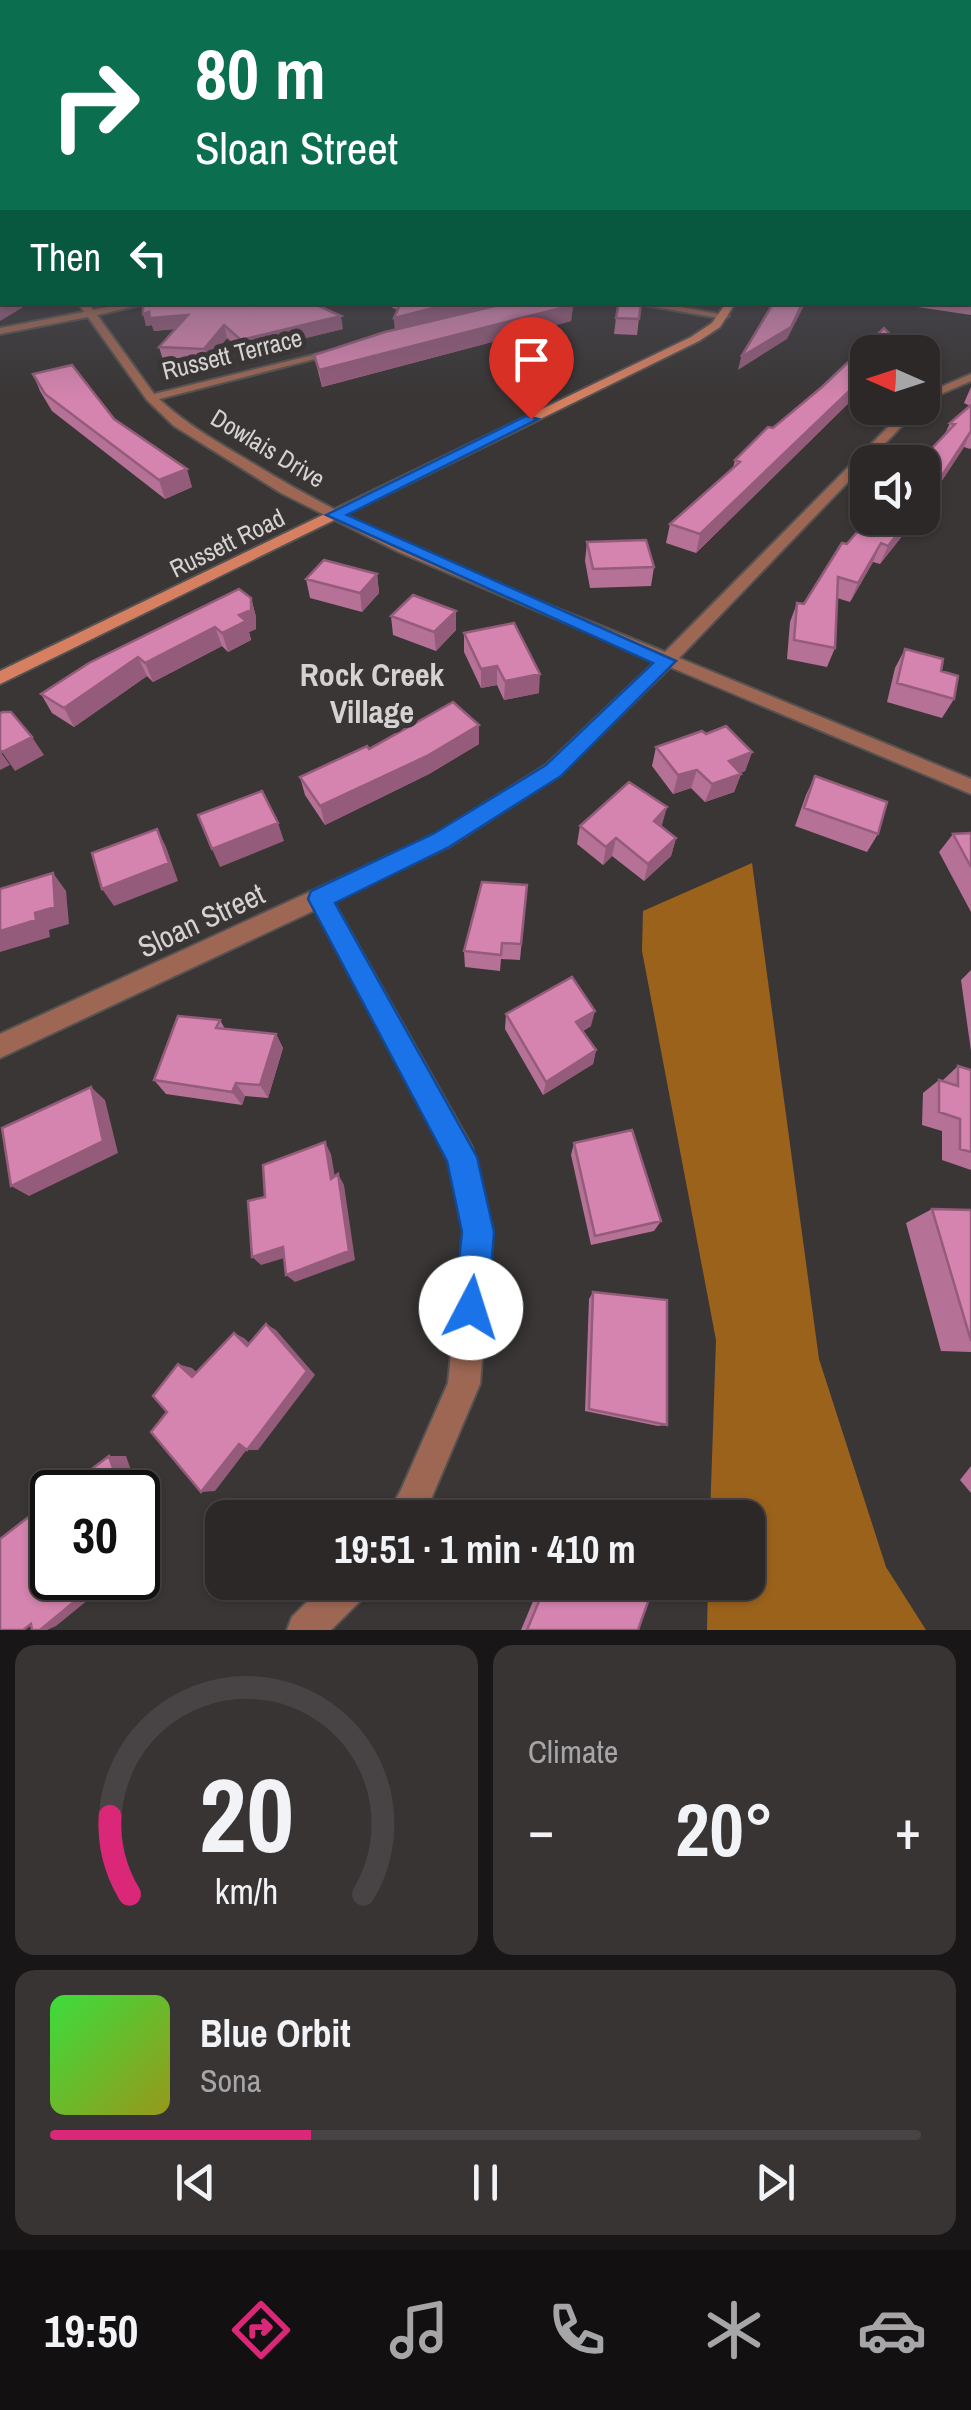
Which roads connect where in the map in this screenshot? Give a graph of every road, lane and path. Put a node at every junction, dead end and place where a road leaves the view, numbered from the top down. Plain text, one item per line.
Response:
1 (118, 305) edge
2 (651, 305) edge
3 (730, 305) edge
4 (86, 308) edge
5 (724, 316) junction
6 (0, 331) edge
7 (352, 346) edge
8 (971, 377) edge
9 (940, 391) edge
10 (151, 398) junction
11 (896, 425) edge
12 (334, 515) junction
13 (666, 661) junction
14 (0, 678) edge
15 (971, 788) edge
16 (320, 899) junction
17 (0, 1046) edge
18 (414, 1500) edge
19 (336, 1600) edge
20 (305, 1630) edge

1 - 4 street
2 - 5 street
3 - 5 street, Russett Road
4 - 6 street
4 - 10 street, Dowlais Drive
5 - 12 street, Russett Road
7 - 10 street, Russett Terrace
8 - 9 street
10 - 12 street, Dowlais Drive
11 - 13 street, Sloan Street
12 - 13 street, Dowlais Drive
12 - 14 street, Russett Road
13 - 15 street, Dowlais Drive
13 - 16 street, Sloan Street
16 - 17 street, Sloan Street
16 - 18 street
19 - 20 street

